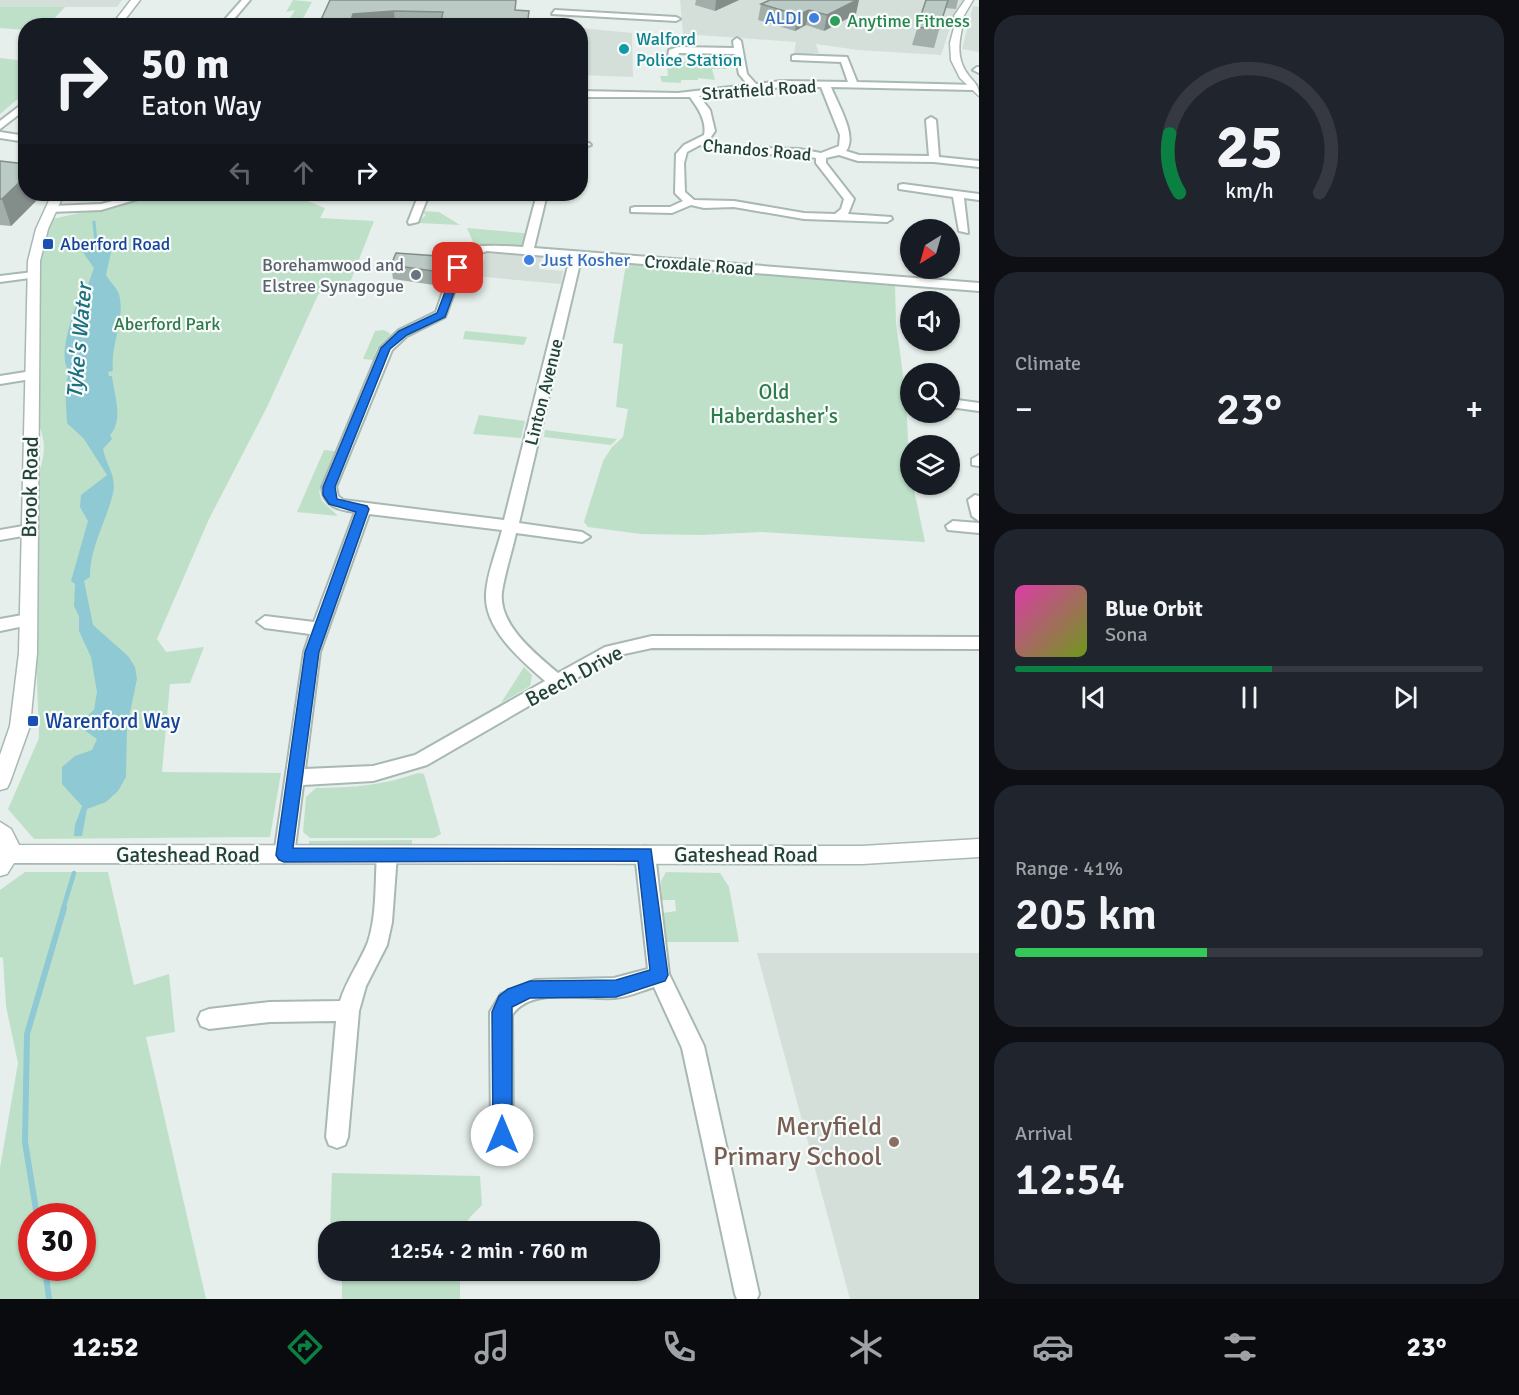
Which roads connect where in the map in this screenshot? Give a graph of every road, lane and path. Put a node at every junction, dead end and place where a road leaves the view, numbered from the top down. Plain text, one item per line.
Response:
1 (136, 0) edge
2 (246, 0) edge
3 (557, 0) edge
4 (969, 0) edge
5 (555, 12) junction
6 (121, 18) edge
7 (230, 18) edge
8 (550, 18) edge
9 (676, 19) dead end
10 (737, 40) dead end
11 (738, 51) junction
12 (795, 58) dead end
13 (665, 60) dead end
14 (825, 85) junction
15 (753, 86) junction
16 (854, 86) junction
17 (976, 90) edge
18 (588, 94) edge
19 (693, 95) junction
20 (18, 111) edge
21 (932, 120) dead end
22 (0, 126) edge
23 (0, 135) edge
24 (18, 138) edge
25 (700, 142) junction
26 (838, 152) junction
27 (820, 156) junction
28 (934, 159) junction
29 (979, 164) edge
30 (903, 187) dead end
31 (958, 194) junction
32 (979, 197) edge
33 (55, 201) edge
34 (124, 201) edge
35 (421, 201) edge
36 (540, 201) edge
37 (690, 202) junction
38 (51, 209) junction
39 (635, 210) dead end
40 (838, 217) junction
41 (887, 219) dead end
42 (413, 222) dead end
43 (964, 231) dead end
44 (528, 251) junction
45 (576, 255) junction
46 (33, 275) junction
47 (0, 279) edge
48 (979, 286) edge
49 (32, 375) junction
50 (0, 380) edge
51 (960, 404) edge
52 (979, 407) edge
53 (975, 500) dead end
54 (363, 509) junction
55 (979, 516) edge
56 (953, 526) dead end
57 (509, 527) junction
58 (979, 528) edge
59 (29, 530) junction
60 (0, 535) edge
61 (582, 537) dead end
62 (28, 620) junction
63 (265, 622) dead end
64 (0, 625) edge
65 (319, 629) junction
66 (979, 643) edge
67 (558, 683) junction
68 (294, 777) junction
69 (0, 782) edge
70 (0, 831) edge
71 (979, 848) edge
72 (387, 854) junction
73 (645, 854) junction
74 (284, 855) junction
75 (4, 860) edge
76 (659, 975) junction
77 (348, 1011) junction
78 (209, 1019) dead end
79 (502, 1135) dead end
80 (337, 1137) dead end
81 (747, 1294) dead end

1 - 6 street
2 - 7 street
3 - 5 street
4 - 17 street
5 - 8 street
5 - 9 street
10 - 11 street
11 - 13 street
11 - 15 street
12 - 16 street
14 - 15 street, Stratfield Road
14 - 16 street, Stratfield Road
14 - 26 street
15 - 19 street, Stratfield Road
16 - 17 street, Stratfield Road
18 - 19 street, Stratfield Road
19 - 25 street
20 - 22 street
21 - 28 street
23 - 24 street
25 - 27 street, Chandos Road
25 - 37 street, Chandos Road
26 - 27 street
26 - 28 street
27 - 40 street, Chandos Road
28 - 29 street
30 - 31 street
31 - 32 street
31 - 43 street
33 - 38 street, Brook Road
34 - 38 street
35 - 42 street
36 - 44 street
37 - 39 street
37 - 40 street
38 - 46 street, Brook Road
40 - 41 street
44 - 45 street, Croxdale Road
44 - 54 street, Croxdale Road
45 - 48 street, Croxdale Road
45 - 57 street, Linton Avenue
46 - 47 street
46 - 49 street, Brook Road
49 - 50 street
49 - 59 street, Brook Road
51 - 52 street
53 - 55 street
54 - 57 street, Croxdale Road
54 - 65 street
56 - 58 street
57 - 61 street
57 - 67 street, Linton Avenue
59 - 60 street
59 - 62 street, Brook Road
62 - 64 street
62 - 69 street, Brook Road
63 - 65 street
65 - 68 street
66 - 67 street, Beech Drive
67 - 68 street, Beech Drive
68 - 74 street
70 - 75 street
71 - 73 street, Gateshead Road
72 - 73 street, Gateshead Road
72 - 74 street, Gateshead Road
72 - 77 street
73 - 76 street
74 - 75 street, Gateshead Road
76 - 79 street
76 - 81 street
77 - 78 street
77 - 80 street

